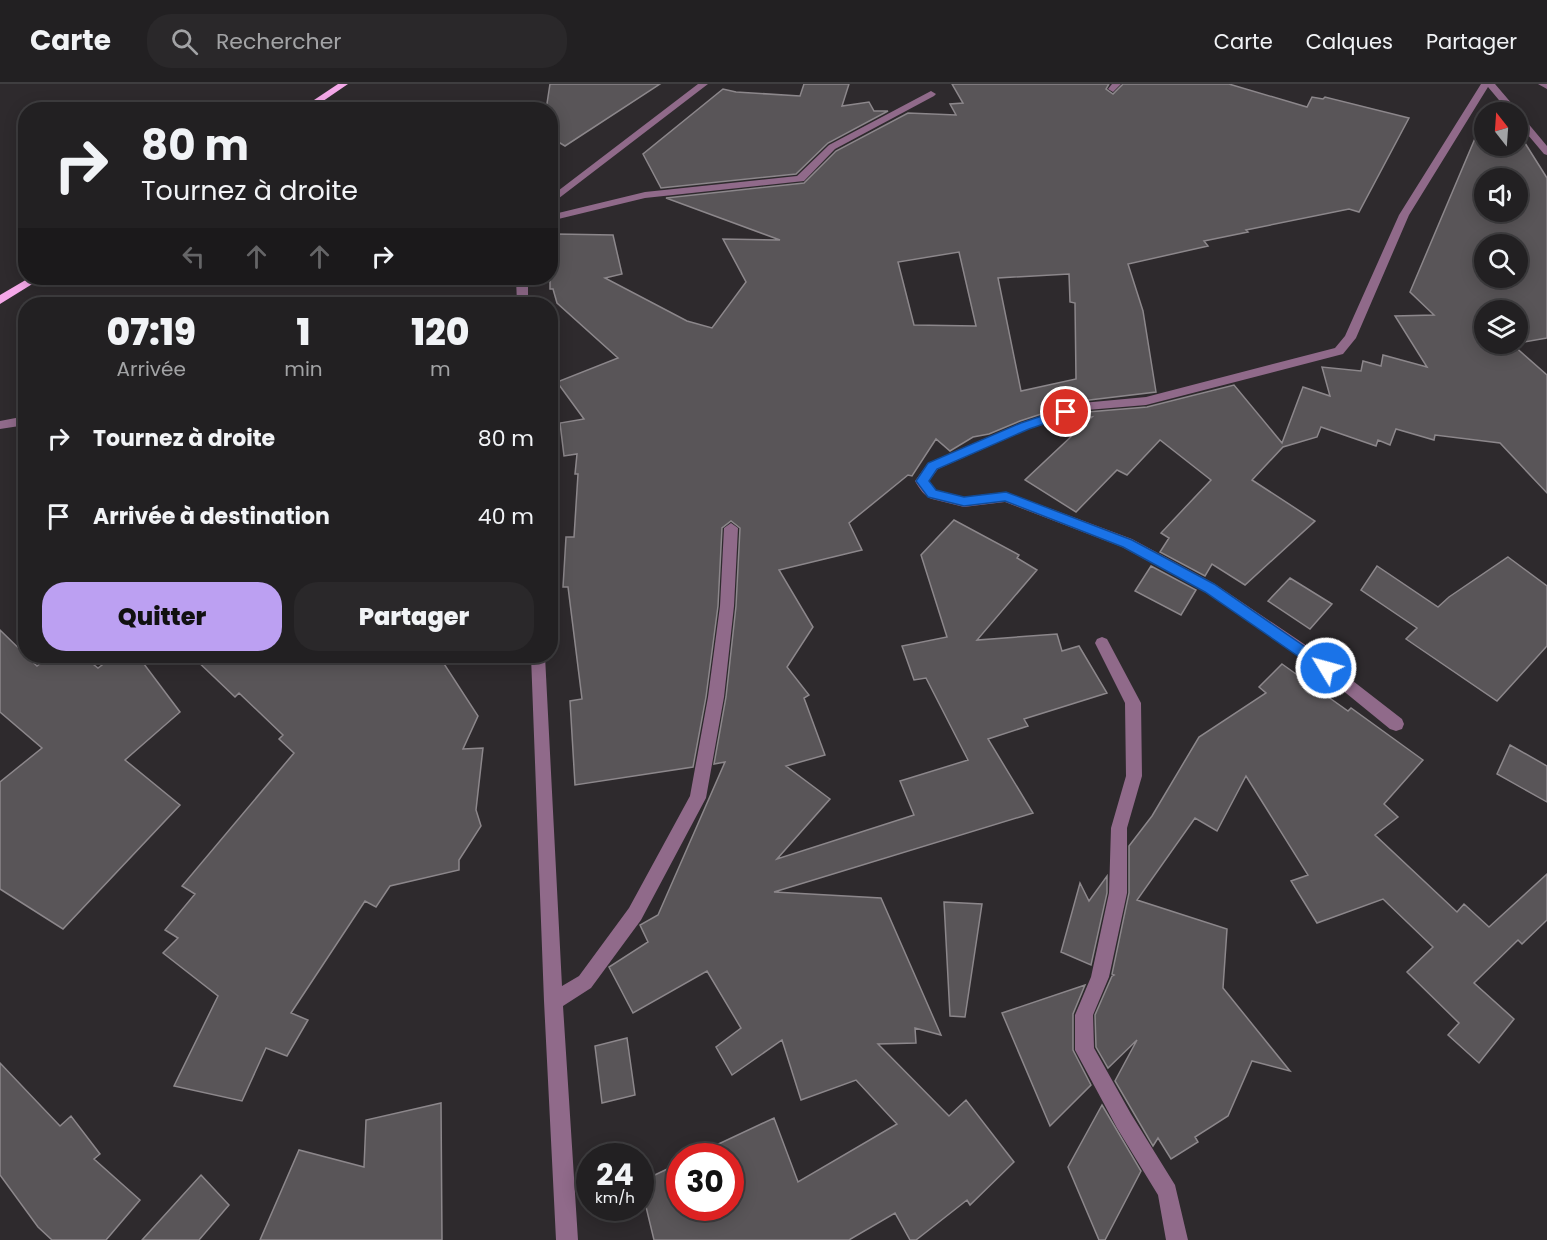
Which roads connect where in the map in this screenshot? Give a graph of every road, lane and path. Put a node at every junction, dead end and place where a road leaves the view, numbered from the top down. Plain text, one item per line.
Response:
1 (344, 84) edge
2 (705, 84) edge
3 (1485, 84) edge
4 (1490, 84) edge
5 (1542, 84) edge
6 (1547, 86) edge
7 (931, 94) dead end
8 (316, 102) edge
9 (1505, 102) edge
10 (1528, 129) edge
11 (1547, 152) edge
12 (558, 196) edge
13 (558, 216) edge
14 (25, 285) edge
15 (0, 300) edge
16 (18, 422) edge
17 (0, 425) edge
18 (731, 528) dead end
19 (1102, 643) dead end
20 (538, 663) edge
21 (1396, 724) dead end
22 (553, 1001) junction
23 (567, 1240) edge
24 (1177, 1240) edge

1 - 8 main road
2 - 12 street
3 - 21 street
4 - 9 street
5 - 6 street
7 - 13 street
10 - 11 street
14 - 15 main road
16 - 17 street
18 - 22 street
19 - 24 street
20 - 22 street
22 - 23 street

